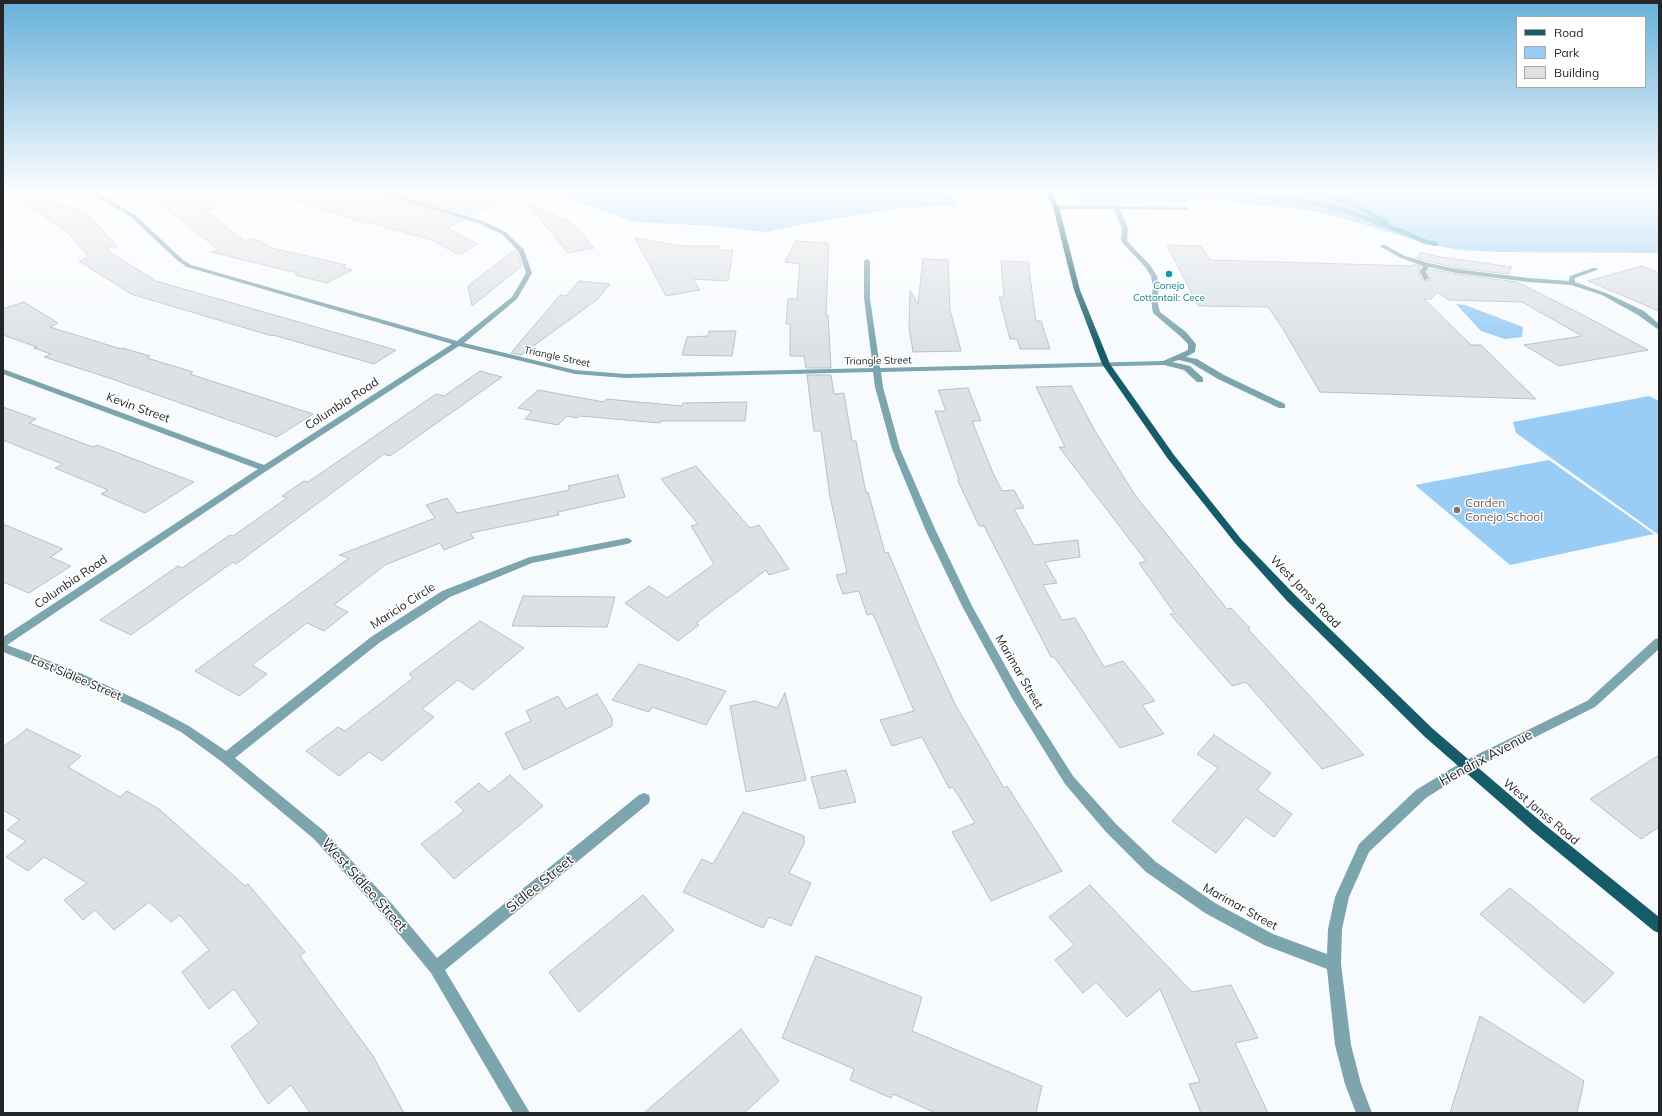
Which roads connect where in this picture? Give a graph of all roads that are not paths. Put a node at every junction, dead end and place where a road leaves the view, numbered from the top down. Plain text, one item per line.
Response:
1 (162, 243) edge
2 (516, 243) edge
3 (1065, 243) edge
4 (1126, 243) edge
5 (1383, 246) dead end
6 (867, 261) dead end
7 (1428, 265) junction
8 (1595, 269) dead end
9 (1426, 279) dead end
10 (1572, 283) junction
11 (1659, 328) edge
12 (457, 344) junction
13 (1180, 357) junction
14 (1164, 363) junction
15 (1106, 364) junction
16 (3, 371) edge
17 (878, 371) junction
18 (1200, 380) dead end
19 (1282, 406) dead end
20 (265, 468) junction
21 (627, 541) dead end
22 (3, 642) edge
23 (1659, 642) edge
24 (3, 648) edge
25 (149, 710) joint
26 (226, 758) junction
27 (1466, 766) junction
28 (644, 800) dead end
29 (1659, 926) edge
30 (1334, 964) junction
31 (436, 968) junction
32 (522, 1113) edge
33 (1364, 1113) edge

1 - 12 street, Triangle Street
2 - 12 street, Columbia Road
3 - 15 main road, West Janss Road
4 - 13 street
5 - 7 street
6 - 17 street, Marimar Street
7 - 9 street
7 - 10 street
8 - 10 street
10 - 11 street
12 - 17 street, Triangle Street
12 - 20 street, Columbia Road
13 - 14 street
13 - 15 street
13 - 19 street
14 - 15 street
14 - 18 street
15 - 17 street, Triangle Street
15 - 27 main road, West Janss Road
16 - 20 street, Kevin Street
17 - 30 street, Marimar Street
20 - 22 street, Columbia Road
21 - 26 street, Maricio Circle
23 - 27 street, Hendrix Avenue
24 - 25 street, East Sidlee Street
25 - 26 street, West Sidlee Street
26 - 31 street, West Sidlee Street
27 - 29 main road, West Janss Road
27 - 30 street, Hendrix Avenue
28 - 31 street, Sidlee Street
30 - 33 street, Hendrix Avenue
31 - 32 street, West Sidlee Street

